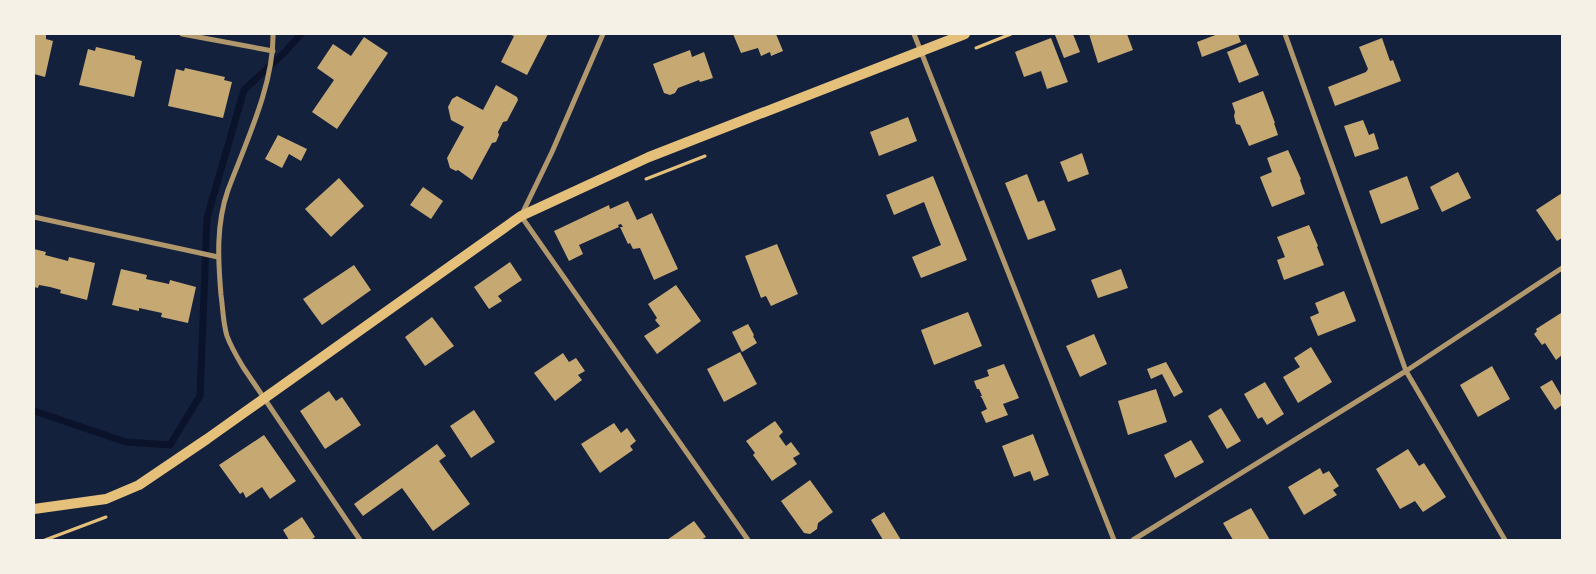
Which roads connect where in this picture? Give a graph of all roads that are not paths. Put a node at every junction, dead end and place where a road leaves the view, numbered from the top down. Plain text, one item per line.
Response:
1 (182, 34) edge
2 (273, 34) edge
3 (603, 34) edge
4 (914, 34) edge
5 (965, 34) edge
6 (1285, 34) edge
7 (273, 51) junction
8 (921, 51) junction
9 (521, 216) junction
10 (34, 217) edge
11 (218, 257) junction
12 (1562, 268) edge
13 (1406, 371) junction
14 (264, 398) junction
15 (34, 509) edge
16 (360, 540) edge
17 (748, 540) edge
18 (1114, 540) edge
19 (1133, 540) edge
20 (1505, 540) edge

1 - 7 street
2 - 7 street
3 - 9 street
4 - 8 street
5 - 8 main road
6 - 13 street
7 - 11 street
8 - 9 main road
8 - 18 street
9 - 14 main road
9 - 17 street
10 - 11 street
11 - 14 street
12 - 13 street
13 - 19 street
13 - 20 street
14 - 15 main road
14 - 16 street

